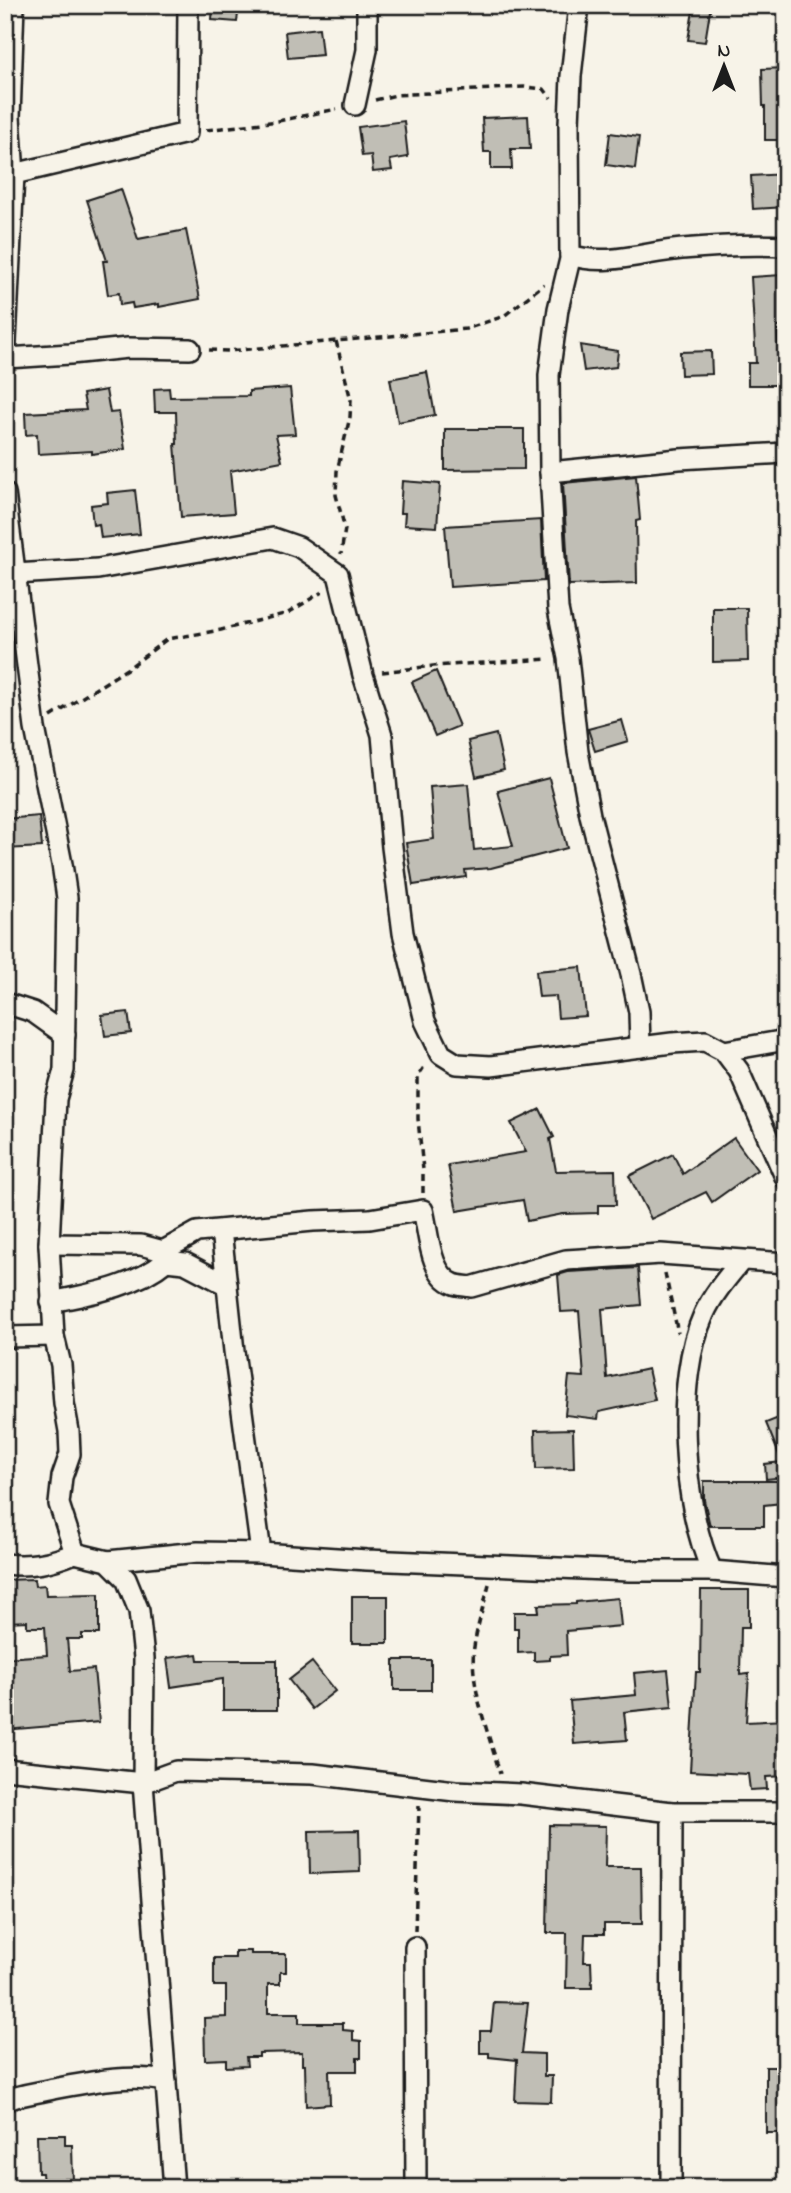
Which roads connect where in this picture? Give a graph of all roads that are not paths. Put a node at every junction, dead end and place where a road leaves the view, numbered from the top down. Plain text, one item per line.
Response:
1 (14, 5) edge
2 (188, 5) edge
3 (368, 5) edge
4 (579, 5) edge
5 (355, 105) road end
6 (14, 174) junction
7 (786, 246) edge
8 (570, 257) junction
9 (190, 349) road end
10 (6, 360) edge
11 (786, 453) edge
12 (550, 472) junction
13 (5, 493) edge
14 (10, 575) edge
15 (5, 1003) edge
16 (65, 1004) junction
17 (33, 1012) junction
18 (65, 1035) junction
19 (786, 1040) edge
20 (640, 1047) junction
21 (724, 1051) junction
22 (786, 1179) edge
23 (221, 1230) junction
24 (50, 1244) junction
25 (164, 1256) junction
26 (741, 1261) junction
27 (786, 1263) edge
28 (227, 1285) junction
29 (51, 1302) junction
30 (5, 1336) edge
31 (54, 1336) junction
32 (75, 1553) junction
33 (261, 1553) junction
34 (108, 1561) junction
35 (5, 1564) edge
36 (712, 1571) junction
37 (786, 1577) edge
38 (5, 1769) edge
39 (143, 1783) junction
40 (672, 1812) junction
41 (786, 1812) edge
42 (415, 1947) road end
43 (166, 2081) junction
44 (5, 2101) edge
45 (174, 2188) edge
46 (416, 2188) edge
47 (671, 2188) edge

1 - 6 street
2 - 6 street
3 - 5 street
4 - 8 street
6 - 10 street
7 - 8 street
8 - 12 street
9 - 10 street
11 - 12 street
12 - 20 street
13 - 14 street
14 - 16 street
14 - 20 street
15 - 17 street
16 - 17 street
16 - 18 street
17 - 18 street
18 - 24 street
19 - 21 street
20 - 21 street
21 - 22 street
23 - 25 street
23 - 26 street
23 - 28 street
24 - 25 street
24 - 29 street
25 - 28 street
25 - 29 street
26 - 27 street
26 - 36 street
28 - 33 street
29 - 31 street
30 - 31 street
31 - 32 street
32 - 34 street
32 - 35 street
33 - 34 street
33 - 36 street
34 - 39 street
36 - 37 street
38 - 39 street
39 - 40 street
39 - 43 street
40 - 41 street
40 - 47 street
42 - 46 street
43 - 44 street
43 - 45 street

